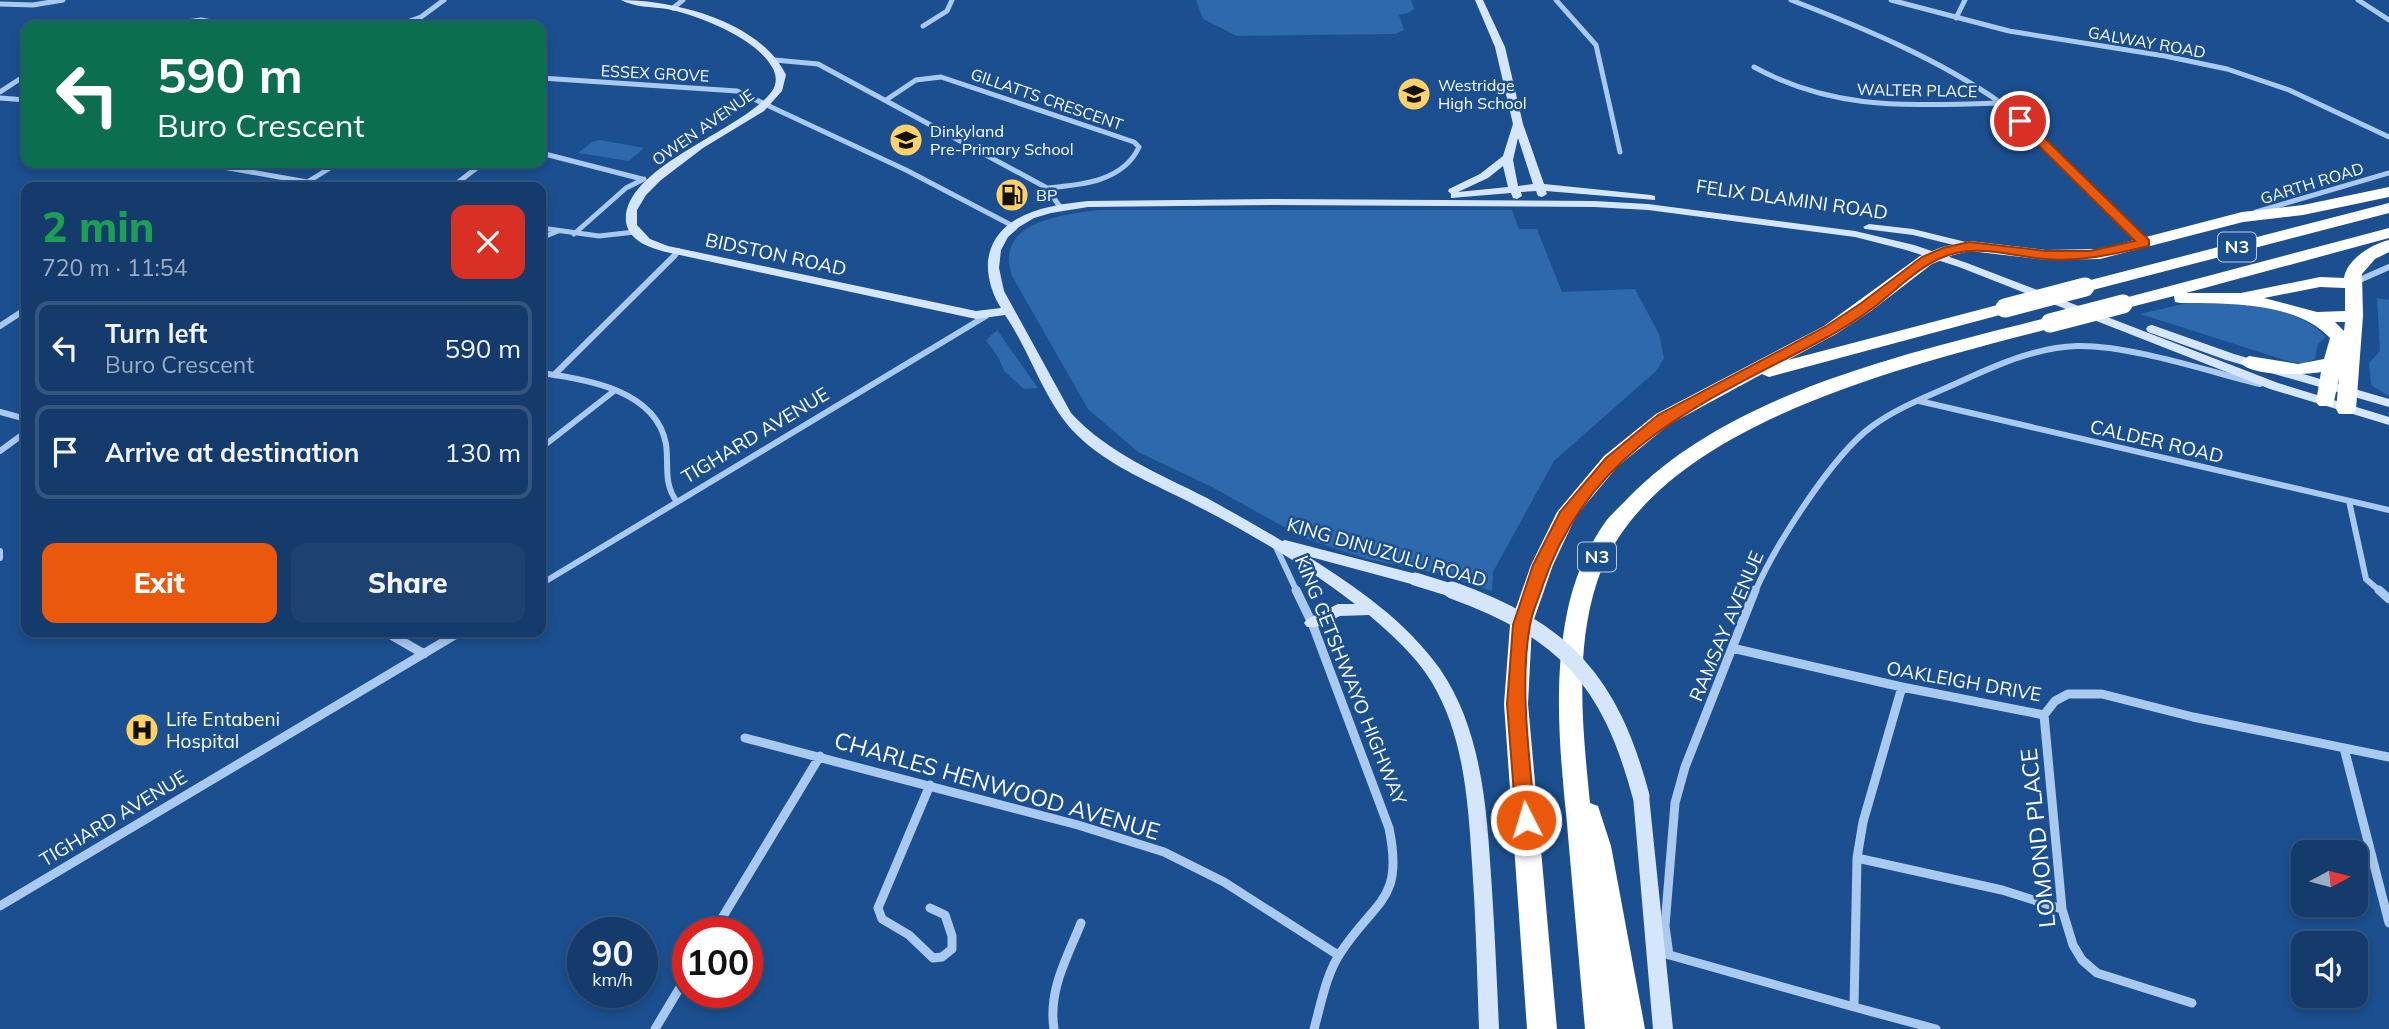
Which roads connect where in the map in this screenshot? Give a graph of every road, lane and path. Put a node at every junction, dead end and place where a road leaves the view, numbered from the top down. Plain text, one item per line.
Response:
1 (63, 0) edge
2 (444, 0) edge
3 (625, 0) edge
4 (683, 0) edge
5 (953, 0) edge
6 (1479, 0) edge
7 (1556, 0) edge
8 (1791, 0) edge
9 (1891, 0) edge
10 (1965, 0) edge
11 (2358, 0) edge
12 (0, 4) edge
13 (673, 8) junction
14 (1956, 18) junction
15 (2389, 20) edge
16 (409, 21) edge
17 (923, 26) dead end
18 (775, 60) junction
19 (1754, 67) dead end
20 (21, 78) edge
21 (546, 78) edge
22 (0, 92) edge
23 (0, 98) edge
24 (21, 100) edge
25 (887, 100) junction
26 (2001, 103) junction
27 (765, 104) junction
28 (1518, 124) junction
29 (2389, 137) edge
30 (1620, 152) dead end
31 (546, 154) edge
32 (1507, 158) junction
33 (231, 168) edge
34 (330, 168) edge
35 (477, 168) edge
36 (2389, 173) edge
37 (642, 179) junction
38 (309, 181) junction
39 (654, 181) junction
40 (313, 182) edge
41 (459, 182) edge
42 (1539, 187) junction
43 (1047, 188) junction
44 (1514, 189) junction
45 (2389, 192) edge
46 (1436, 198) junction
47 (1405, 202) junction
48 (1520, 204) junction
49 (1545, 204) junction
50 (1060, 207) junction
51 (2389, 208) edge
52 (2242, 217) junction
53 (1013, 226) junction
54 (1869, 227) junction
55 (546, 229) edge
56 (558, 231) junction
57 (635, 232) junction
58 (2389, 233) edge
59 (574, 234) junction
60 (546, 236) edge
61 (2144, 243) junction
62 (2389, 245) edge
63 (1969, 246) junction
64 (679, 251) junction
65 (1941, 253) junction
66 (2389, 267) edge
67 (2353, 283) junction
68 (2242, 298) junction
69 (2129, 302) junction
70 (1007, 311) junction
71 (21, 312) edge
72 (986, 316) junction
73 (2354, 316) junction
74 (2317, 317) junction
75 (0, 326) edge
76 (2249, 362) junction
77 (2332, 363) junction
78 (546, 374) edge
79 (554, 375) junction
80 (1730, 383) junction
81 (2274, 386) junction
82 (614, 391) junction
83 (2327, 394) junction
84 (2346, 400) junction
85 (1919, 401) junction
86 (2389, 403) edge
87 (0, 412) edge
88 (21, 418) edge
89 (2389, 421) edge
90 (21, 436) edge
91 (546, 444) edge
92 (0, 451) edge
93 (2349, 501) junction
94 (677, 502) junction
95 (2389, 510) edge
96 (1273, 542) junction
97 (0, 551) edge
98 (0, 558) edge
99 (546, 580) edge
100 (2389, 600) edge
101 (1372, 609) junction
102 (1311, 623) junction
103 (395, 637) edge
104 (452, 637) edge
105 (1732, 649) junction
106 (424, 654) junction
107 (1902, 687) junction
108 (2044, 715) junction
109 (745, 738) dead end
110 (2344, 748) junction
111 (820, 756) junction
112 (2389, 757) edge
113 (1573, 762) junction
114 (930, 785) junction
115 (1857, 858) junction
116 (0, 906) edge
117 (930, 908) dead end
118 (2062, 909) junction
119 (723, 917) edge
120 (1082, 923) dead end
121 (2389, 923) edge
122 (1664, 953) junction
123 (1338, 955) junction
124 (672, 1001) edge
125 (2192, 1003) dead end
126 (1854, 1007) junction
127 (655, 1029) edge
128 (1054, 1029) edge
129 (1314, 1029) edge
130 (1489, 1029) edge
131 (1542, 1029) edge
132 (1600, 1029) edge
133 (1630, 1029) edge
134 (1663, 1029) edge
135 (1936, 1029) edge

1 - 12 street
2 - 16 street
3 - 13 main road
4 - 13 street
5 - 17 street
6 - 28 main road
7 - 30 street
8 - 26 street
9 - 14 street, GALWAY ROAD
10 - 14 street
11 - 15 street
13 - 18 main road
14 - 29 street, GALWAY ROAD
18 - 25 street
18 - 27 main road, OWEN AVENUE
19 - 26 street, WALTER PLACE
20 - 22 street
21 - 27 street, ESSEX GROVE
23 - 24 street
25 - 43 street
25 - 43 street, GILLATTS CRESCENT
26 - 61 street
27 - 39 main road, OWEN AVENUE
27 - 53 street, ESSEX GROVE
28 - 32 main road
28 - 42 main road
31 - 37 street
32 - 44 main road
32 - 46 main road
33 - 38 street
34 - 38 street
35 - 41 street
36 - 52 street, GARTH ROAD
37 - 39 street, OWEN AVENUE
37 - 59 street, OWEN AVENUE
38 - 40 street
39 - 57 main road, OWEN AVENUE
42 - 44 main road, FELIX DLAMINI ROAD
42 - 49 main road
42 - 54 main road, FELIX DLAMINI ROAD
43 - 50 street
44 - 46 main road
44 - 48 main road
45 - 52 highway
46 - 47 main road
47 - 48 main road
47 - 50 main road
48 - 49 main road, FELIX DLAMINI ROAD
49 - 65 main road, FELIX DLAMINI ROAD
50 - 53 main road
51 - 80 highway, N3, bridge
52 - 61 highway
53 - 70 main road, KING CETSHWAYO HIGHWAY
54 - 63 main road
54 - 65 main road, FELIX DLAMINI ROAD
55 - 56 street
56 - 59 street
56 - 60 street
57 - 59 street
57 - 64 main road, BIDSTON ROAD
58 - 69 highway, N3
61 - 63 highway
62 - 67 highway
63 - 65 highway
64 - 72 main road, BIDSTON ROAD
64 - 79 street
65 - 76 main road, FELIX DLAMINI ROAD
65 - 80 highway
65 - 81 main road, FELIX DLAMINI ROAD
66 - 67 street
67 - 68 highway
67 - 73 highway
68 - 69 highway
68 - 74 highway
69 - 113 highway, N3, bridge
70 - 72 main road, BIDSTON ROAD
70 - 96 main road, KING CETSHWAYO HIGHWAY
71 - 75 street
72 - 94 street, TIGHARD AVENUE
73 - 74 highway
73 - 84 highway
74 - 77 highway
76 - 77 highway
76 - 83 main road, FELIX DLAMINI ROAD
77 - 83 highway
78 - 79 street
79 - 82 street
80 - 131 highway, N3
81 - 83 main road, FELIX DLAMINI ROAD
81 - 85 street, RAMSAY AVENUE
82 - 91 street
82 - 94 street
83 - 84 main road, FELIX DLAMINI ROAD
84 - 86 main road, FELIX DLAMINI ROAD
84 - 89 main road, FELIX DLAMINI ROAD
85 - 93 street, CALDER ROAD
85 - 105 street, RAMSAY AVENUE
87 - 88 street
90 - 92 street
93 - 95 street, CALDER ROAD
93 - 100 street
94 - 99 street, TIGHARD AVENUE
96 - 101 main road, KING DINUZULU ROAD
96 - 102 street, KING CETSHWAYO HIGHWAY
96 - 122 main road, KING DINUZULU ROAD, bridge
97 - 98 street
101 - 102 main road
101 - 130 main road, KING DINUZULU ROAD
102 - 123 street, KING CETSHWAYO HIGHWAY
103 - 106 street
104 - 106 street, TIGHARD AVENUE
105 - 107 street, OAKLEIGH DRIVE
105 - 122 street, RAMSAY AVENUE
106 - 116 street, TIGHARD AVENUE
107 - 108 street, OAKLEIGH DRIVE
107 - 115 street
108 - 110 street, OAKLEIGH DRIVE
108 - 118 street, LOMOND PLACE
109 - 111 street, CHARLES HENWOOD AVENUE
110 - 112 street, OAKLEIGH DRIVE
110 - 121 street
111 - 114 street, CHARLES HENWOOD AVENUE
111 - 119 street
113 - 132 highway, N3
113 - 133 highway
114 - 117 street
114 - 123 street, CHARLES HENWOOD AVENUE
115 - 118 street
115 - 126 street
118 - 125 street, LOMOND PLACE
120 - 128 street
122 - 126 street
122 - 134 main road, KING DINUZULU ROAD
123 - 129 street
124 - 127 street
126 - 135 street

